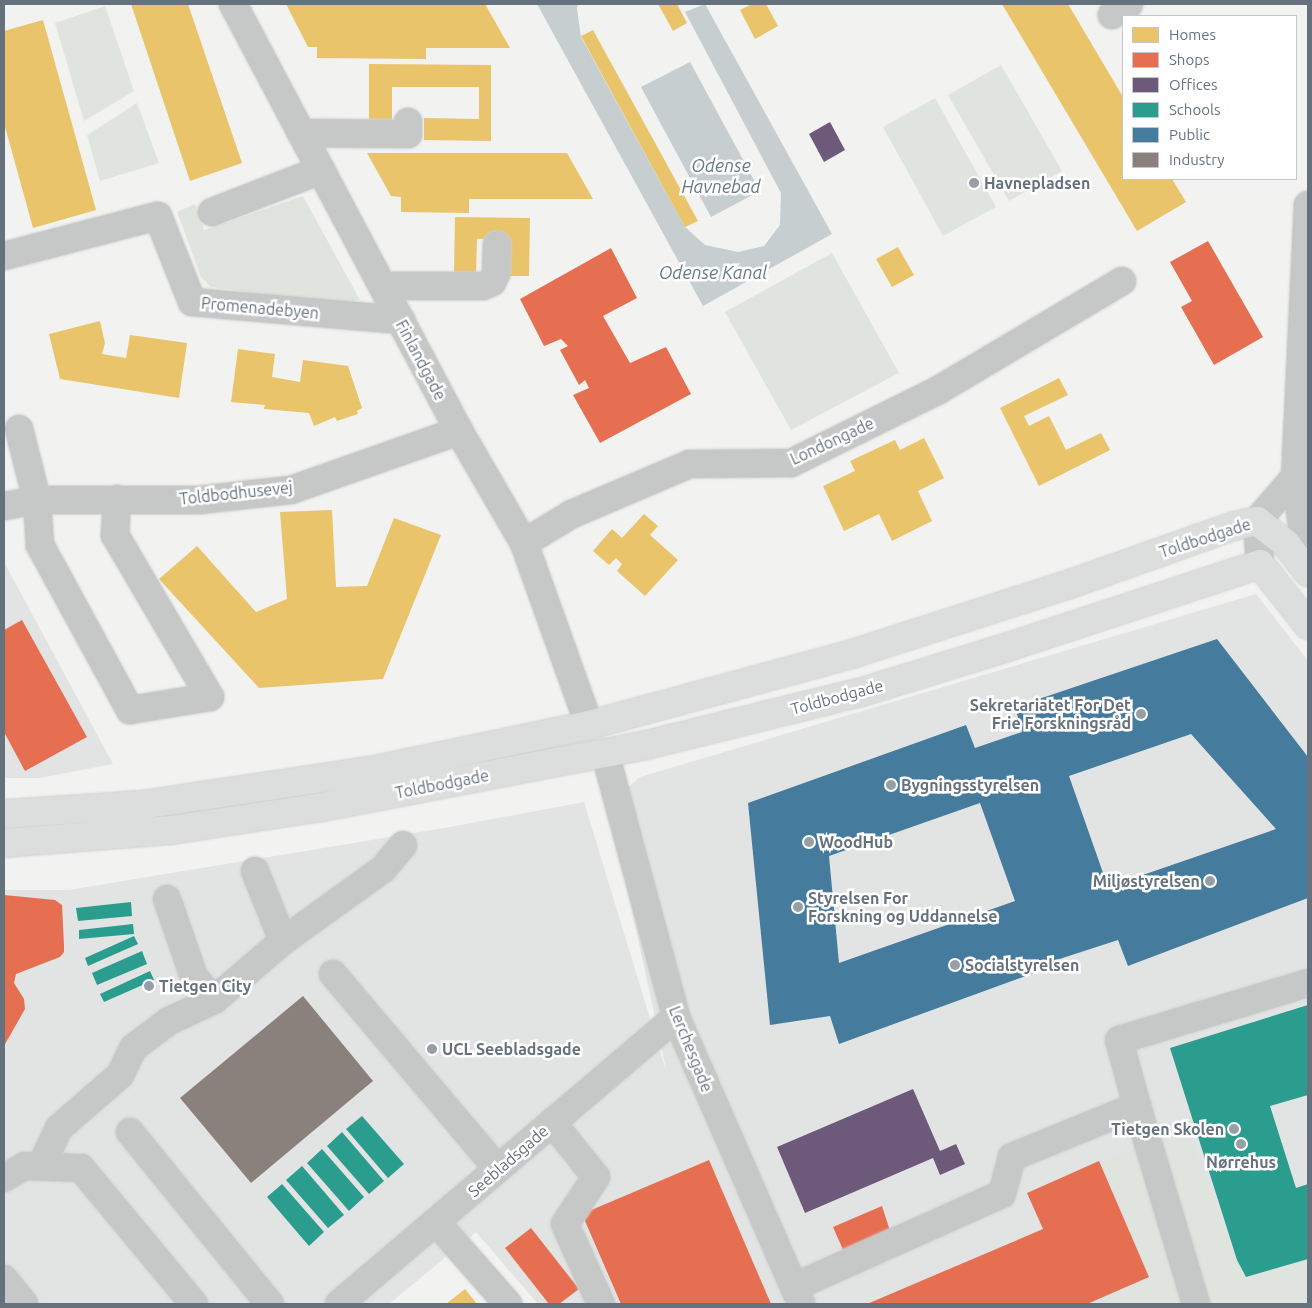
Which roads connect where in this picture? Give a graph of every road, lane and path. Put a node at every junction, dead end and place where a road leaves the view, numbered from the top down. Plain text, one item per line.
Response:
1 (233, 4) edge
2 (408, 122) dead end
3 (301, 132) junction
4 (321, 170) junction
5 (1308, 204) edge
6 (212, 212) dead end
7 (1307, 236) edge
8 (497, 245) dead end
9 (4, 256) edge
10 (1122, 281) dead end
11 (383, 286) junction
12 (400, 320) junction
13 (19, 430) dead end
14 (458, 431) junction
15 (1296, 477) junction
16 (117, 499) junction
17 (37, 500) junction
18 (4, 506) edge
19 (1256, 521) junction
20 (1301, 535) edge
21 (524, 543) junction
22 (1260, 564) junction
23 (1308, 572) edge
24 (1308, 625) edge
25 (589, 725) junction
26 (605, 753) junction
27 (4, 814) edge
28 (4, 843) edge
29 (403, 845) dead end
30 (255, 871) dead end
31 (167, 899) dead end
32 (283, 941) junction
33 (333, 974) dead end
34 (1308, 983) edge
35 (214, 1000) junction
36 (676, 1017) junction
37 (1137, 1106) junction
38 (552, 1122) junction
39 (130, 1132) dead end
40 (41, 1166) junction
41 (498, 1169) junction
42 (4, 1178) edge
43 (436, 1222) junction
44 (4, 1279) edge
45 (798, 1296) edge
46 (24, 1304) edge
47 (194, 1304) edge
48 (270, 1304) edge
49 (339, 1304) edge
50 (508, 1304) edge
51 (601, 1304) edge
52 (1196, 1304) edge

1 - 3 street, Finlandgade
2 - 3 street
3 - 4 street, Finlandgade
4 - 6 street
4 - 11 street, Finlandgade
5 - 7 street
7 - 15 street
8 - 11 street
9 - 12 street, Promenadebyen
10 - 21 street, Londongade
11 - 12 street, Finlandgade
12 - 14 street, Finlandgade
13 - 17 street
14 - 16 street, Toldbodhusevej
14 - 21 street, Finlandgade
15 - 19 street
15 - 20 street
16 - 17 street, Toldbodhusevej
16 - 17 street
17 - 18 street, Toldbodhusevej
19 - 20 main road
19 - 22 street
19 - 25 main road, Toldbodgade
20 - 22 street, Toldbodgade
20 - 23 main road
21 - 25 street, Finlandgade
22 - 24 main road
22 - 26 main road, Toldbodgade
25 - 26 main road
25 - 27 main road, Toldbodgade
26 - 28 main road, Toldbodgade
26 - 36 street, Lerchesgade
29 - 32 street
30 - 32 street
31 - 35 street
32 - 35 street
33 - 41 street
34 - 37 street
35 - 40 street
36 - 38 street, Seebladsgade
36 - 45 street, Lerchesgade
37 - 45 street
37 - 52 street
38 - 41 street, Seebladsgade
38 - 51 street
39 - 48 street
40 - 42 street
40 - 47 street
41 - 43 street, Seebladsgade
43 - 49 street, Seebladsgade
43 - 50 street
44 - 46 street

